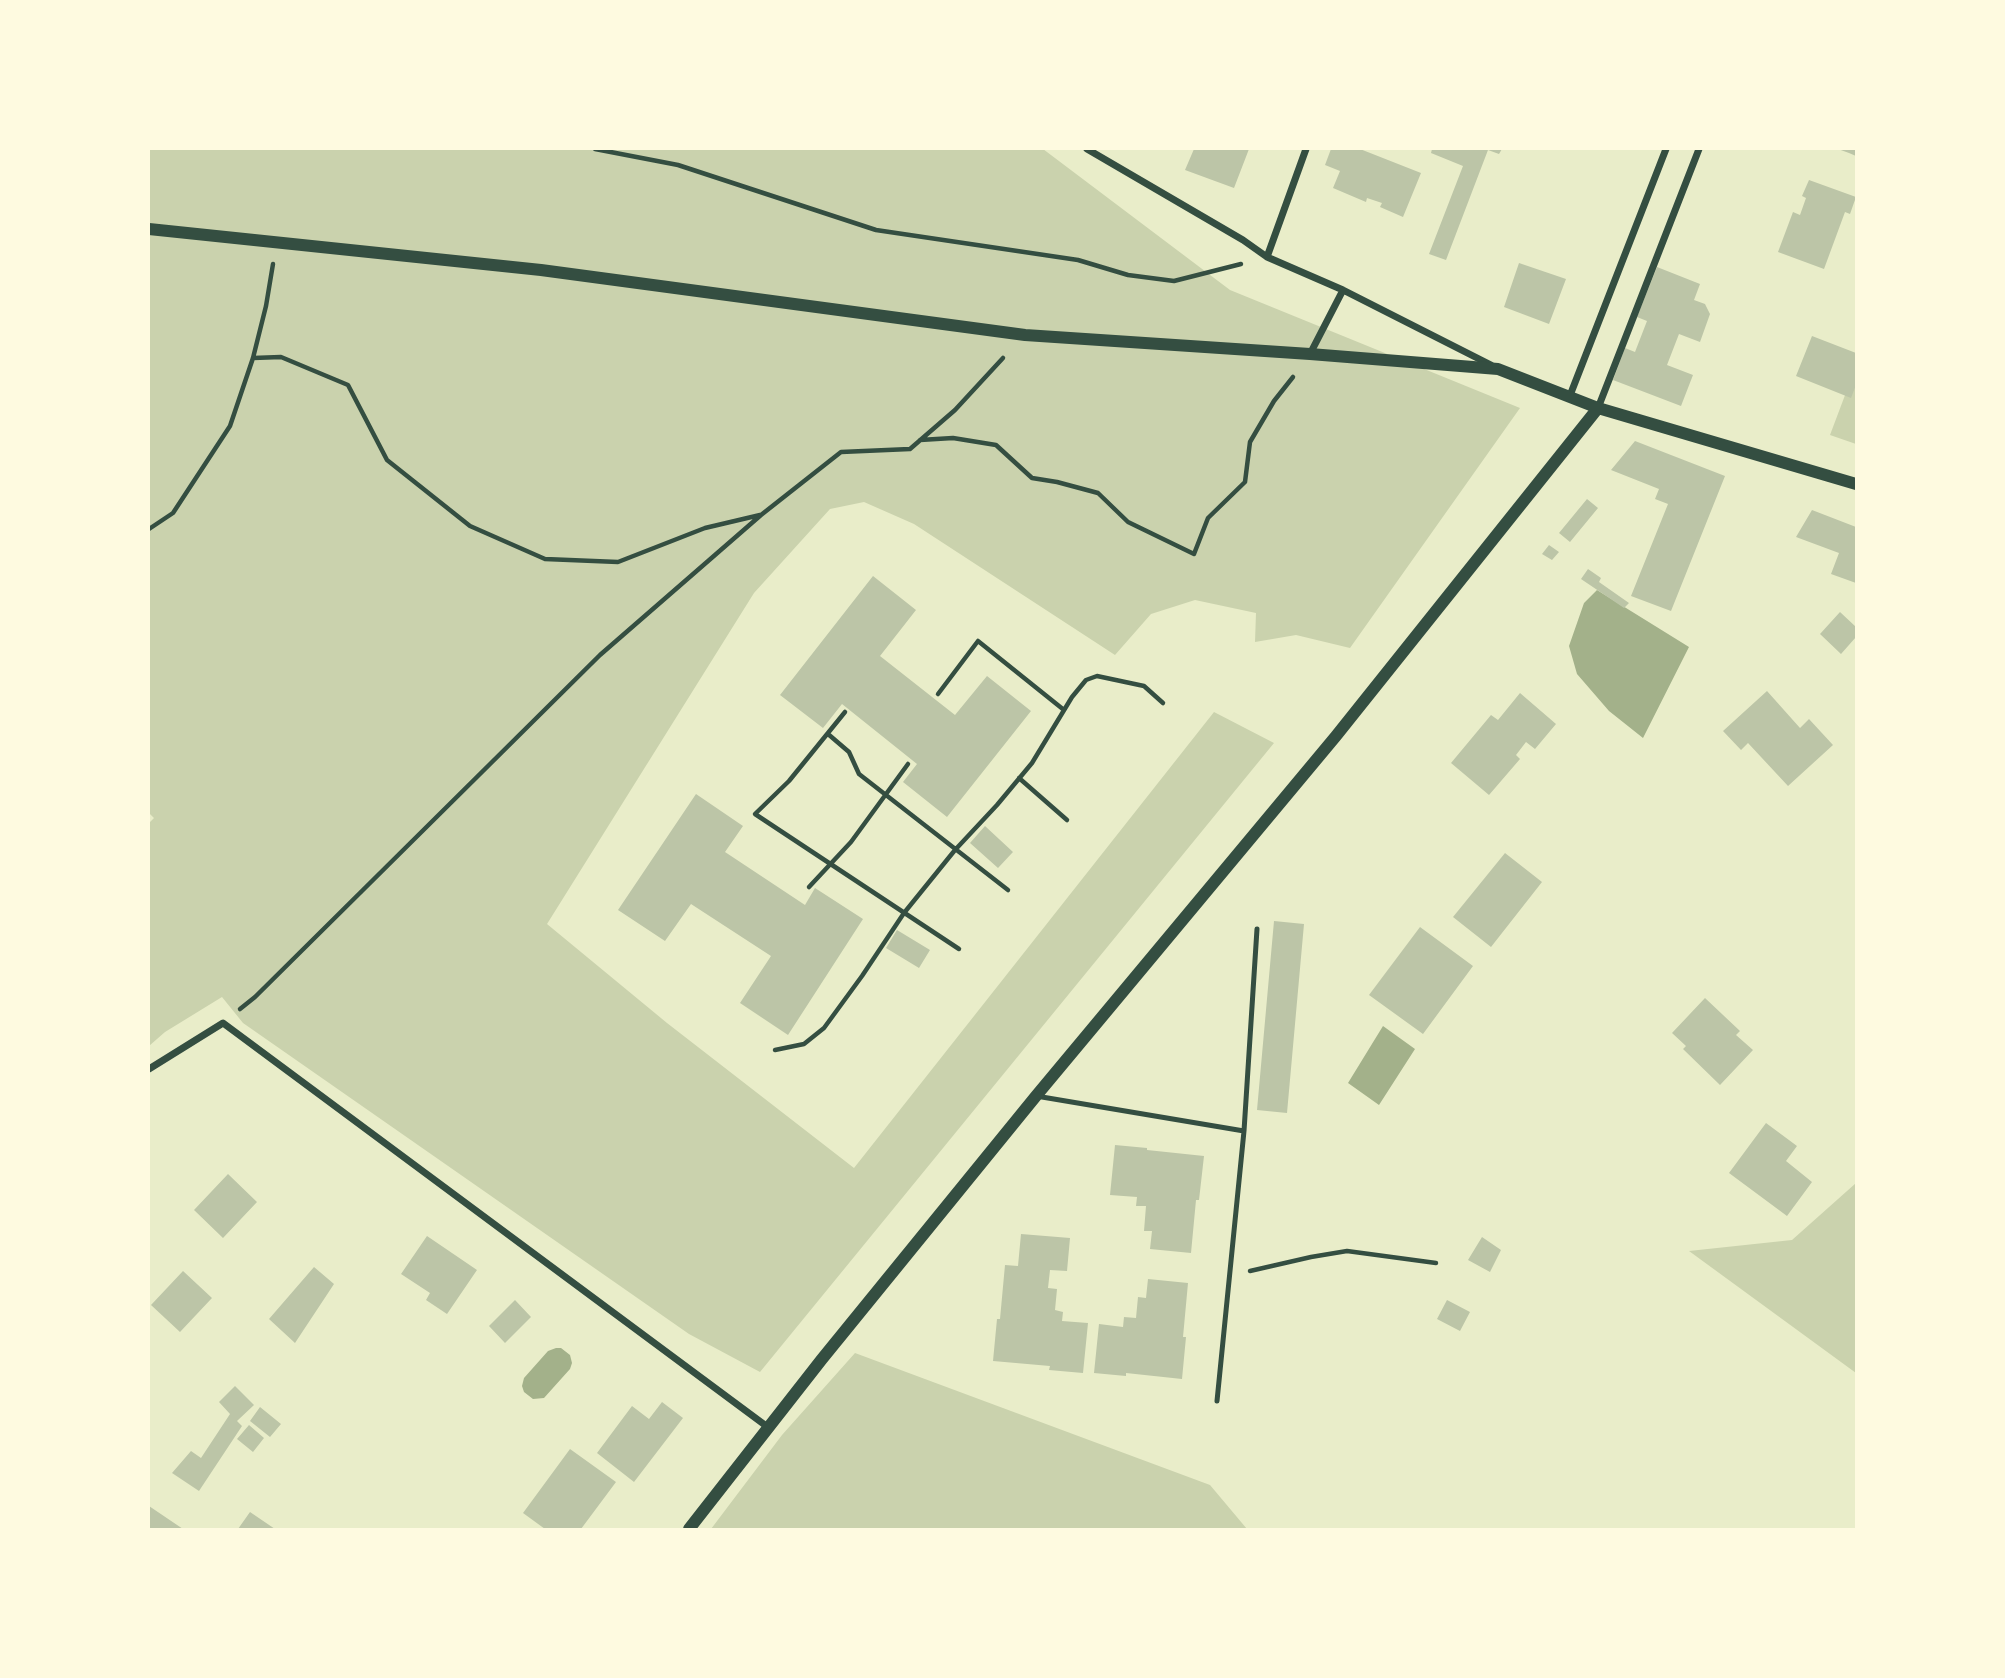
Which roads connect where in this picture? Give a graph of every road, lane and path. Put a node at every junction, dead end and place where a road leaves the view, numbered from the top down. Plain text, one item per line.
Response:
1 (595, 149) edge
2 (1087, 149) edge
3 (1306, 149) edge
4 (1666, 149) edge
5 (1699, 149) edge
6 (149, 229) edge
7 (277, 242) junction
8 (1255, 248) junction
9 (1267, 257) junction
10 (1343, 290) junction
11 (1025, 335) junction
12 (1310, 354) junction
13 (253, 358) junction
14 (1498, 369) junction
15 (1569, 398) junction
16 (1598, 408) junction
17 (919, 440) junction
18 (1856, 484) edge
19 (761, 515) junction
20 (149, 529) edge
21 (938, 694) dead end
22 (1163, 703) dead end
23 (1064, 710) junction
24 (845, 712) dead end
25 (828, 734) junction
26 (908, 764) dead end
27 (1019, 778) junction
28 (887, 796) junction
29 (1067, 820) dead end
30 (955, 850) junction
31 (831, 865) junction
32 (808, 887) dead end
33 (1008, 891) dead end
34 (904, 913) junction
35 (1257, 929) dead end
36 (959, 949) dead end
37 (223, 1023) junction
38 (775, 1050) dead end
39 (149, 1069) edge
40 (1036, 1096) junction
41 (1244, 1131) junction
42 (1436, 1263) dead end
43 (1230, 1276) junction
44 (1217, 1401) dead end
45 (769, 1428) junction
46 (689, 1529) edge

1 - 8 path
2 - 8 street
3 - 9 street
4 - 15 street
5 - 16 street
6 - 7 street
7 - 11 street
7 - 13 path
8 - 9 street
9 - 10 street
10 - 12 street
10 - 14 street
11 - 12 street
11 - 17 path
12 - 14 street
12 - 17 path
13 - 19 path
13 - 20 path
14 - 15 street
15 - 16 street
16 - 18 street
16 - 40 street
17 - 19 path
19 - 37 path
21 - 23 path
22 - 23 path
23 - 27 path
24 - 25 path
25 - 28 path
25 - 31 path
26 - 28 path
27 - 29 path
27 - 30 path
28 - 30 path
28 - 31 path
30 - 33 path
30 - 34 path
31 - 32 path
31 - 34 path
34 - 36 path
34 - 38 path
35 - 41 lane
37 - 39 street
37 - 45 street
40 - 41 lane
40 - 45 street
41 - 43 lane
42 - 43 path
43 - 44 lane
45 - 46 street

